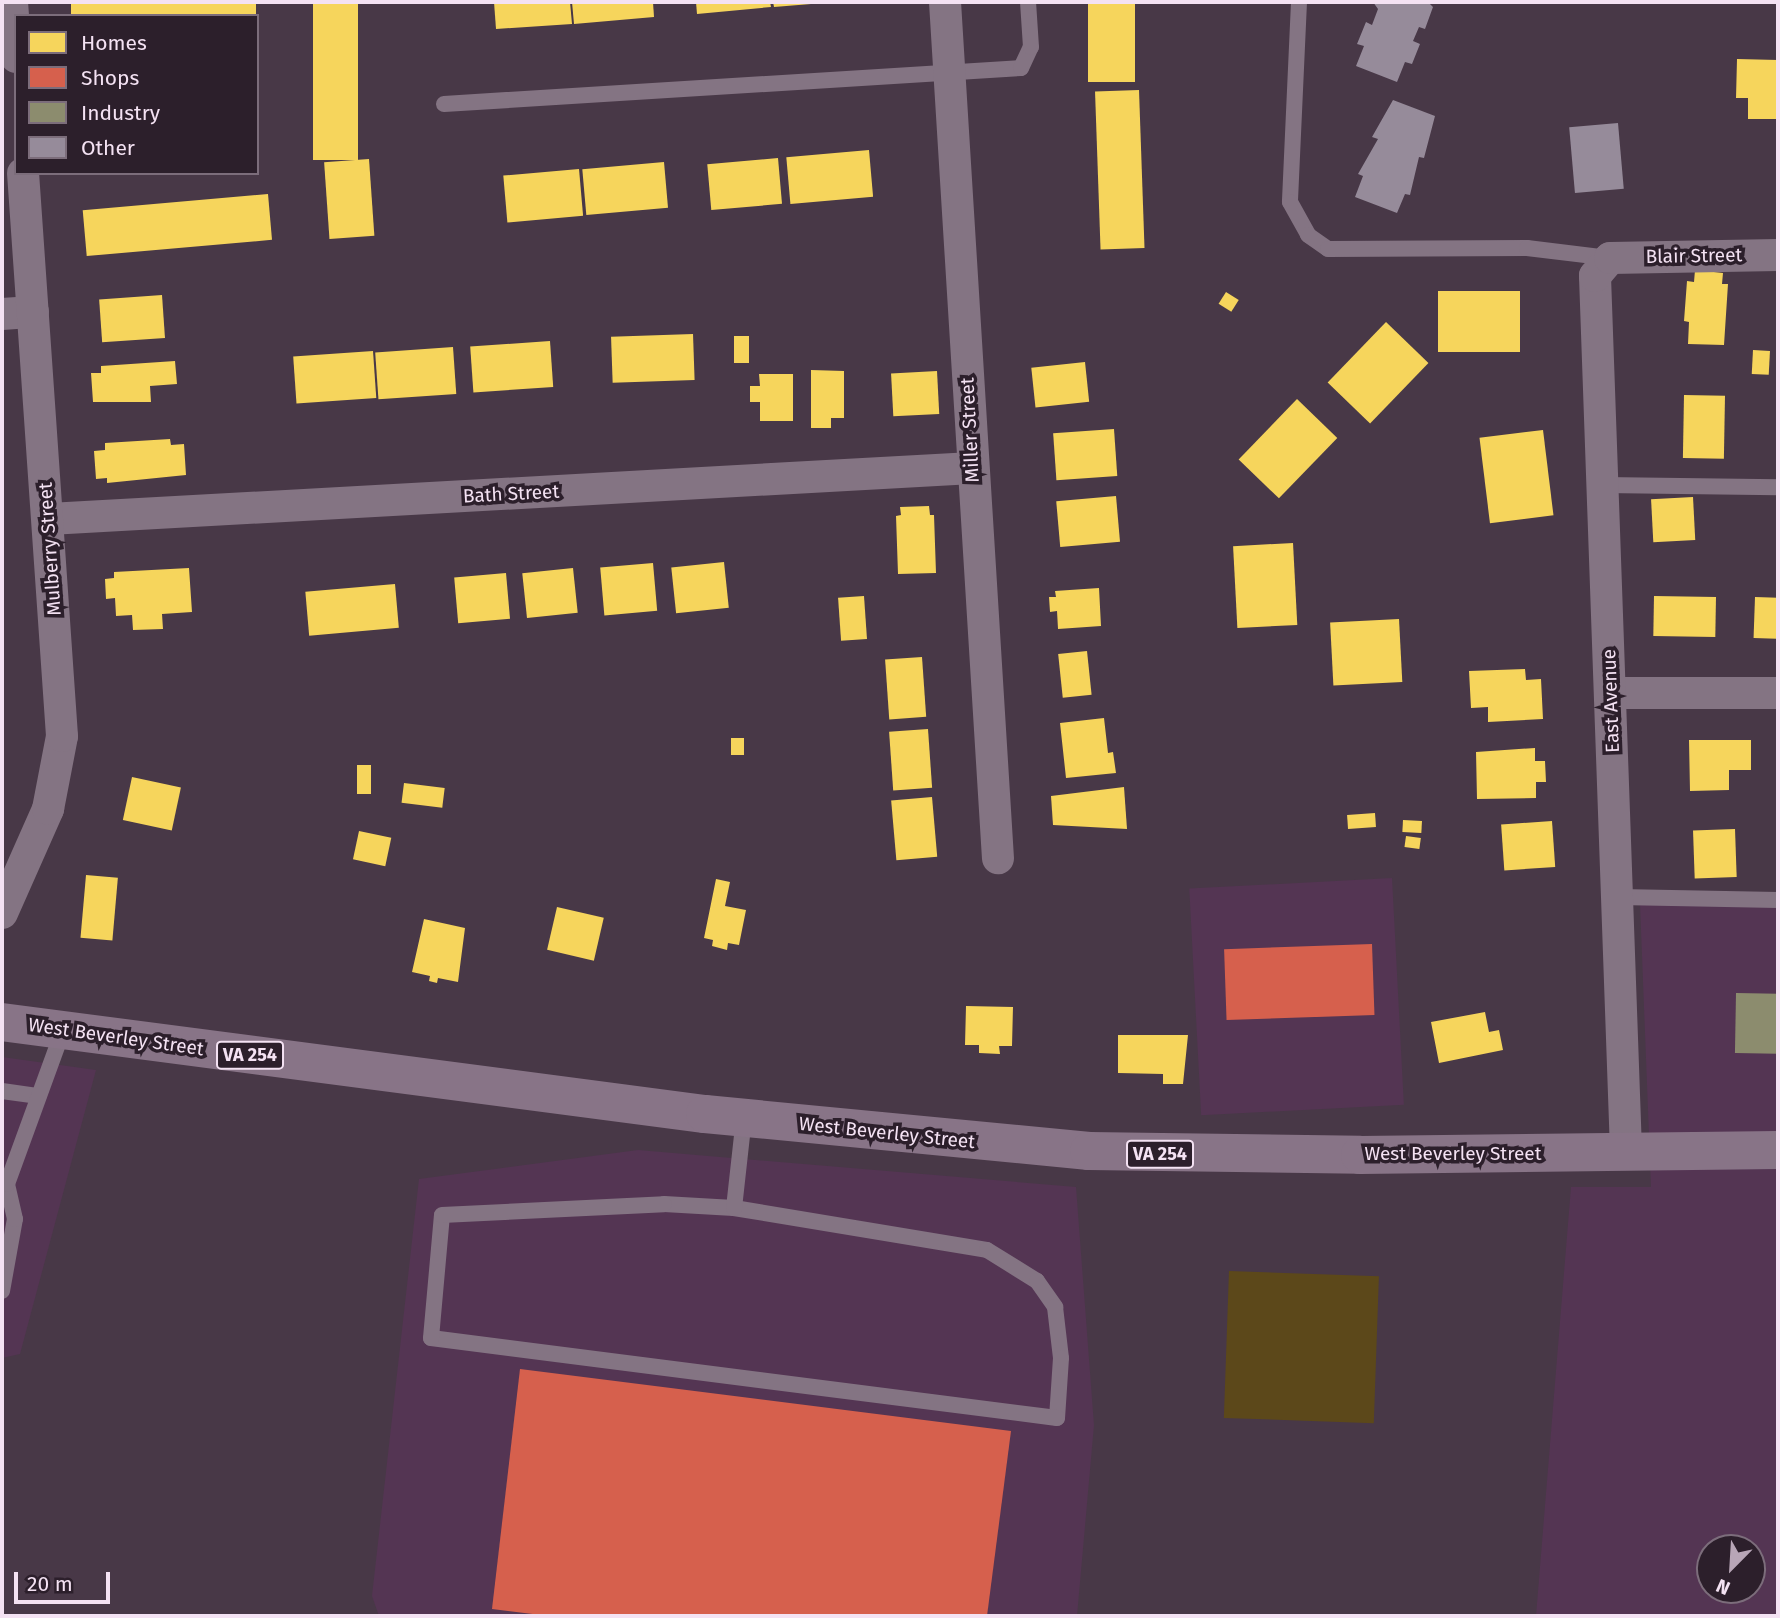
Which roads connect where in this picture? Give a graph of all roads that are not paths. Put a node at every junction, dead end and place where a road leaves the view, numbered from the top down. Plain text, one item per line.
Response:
1 (12, 2) edge
2 (945, 2) edge
3 (1028, 2) edge
4 (1299, 2) edge
5 (14, 30) edge
6 (949, 70) junction
7 (444, 104) dead end
8 (23, 175) edge
9 (1778, 255) edge
10 (1610, 258) junction
11 (17, 313) edge
12 (973, 468) junction
13 (1603, 485) junction
14 (1778, 487) edge
15 (49, 519) junction
16 (1610, 693) junction
17 (1778, 693) edge
18 (998, 858) dead end
19 (1619, 897) junction
20 (1778, 900) edge
21 (2, 913) edge
22 (2, 1022) edge
23 (63, 1030) junction
24 (2, 1091) edge
25 (39, 1096) junction
26 (744, 1118) junction
27 (1778, 1150) edge
28 (1626, 1151) junction
29 (4, 1183) edge
30 (734, 1208) junction
31 (2, 1291) edge

1 - 5 street
2 - 6 street, Miller Street
3 - 6 lane
4 - 10 lane
6 - 7 lane
6 - 12 street, Miller Street
8 - 11 street, Mulberry Street
9 - 10 street, Blair Street
10 - 13 street, East Avenue
11 - 15 street, Mulberry Street
12 - 15 street, Bath Street
12 - 18 street, Miller Street
13 - 14 lane
13 - 16 street, East Avenue
15 - 21 street, Mulberry Street
16 - 17 street
16 - 19 street, East Avenue
19 - 20 lane
19 - 28 street, East Avenue
22 - 23 main road, West Beverley Street / VA 254
23 - 25 lane
23 - 26 main road, West Beverley Street / VA 254
24 - 25 lane
25 - 29 lane
26 - 28 main road, West Beverley Street / VA 254
26 - 30 lane
27 - 28 main road, West Beverley Street / VA 254
29 - 31 lane
30 - 30 lane

